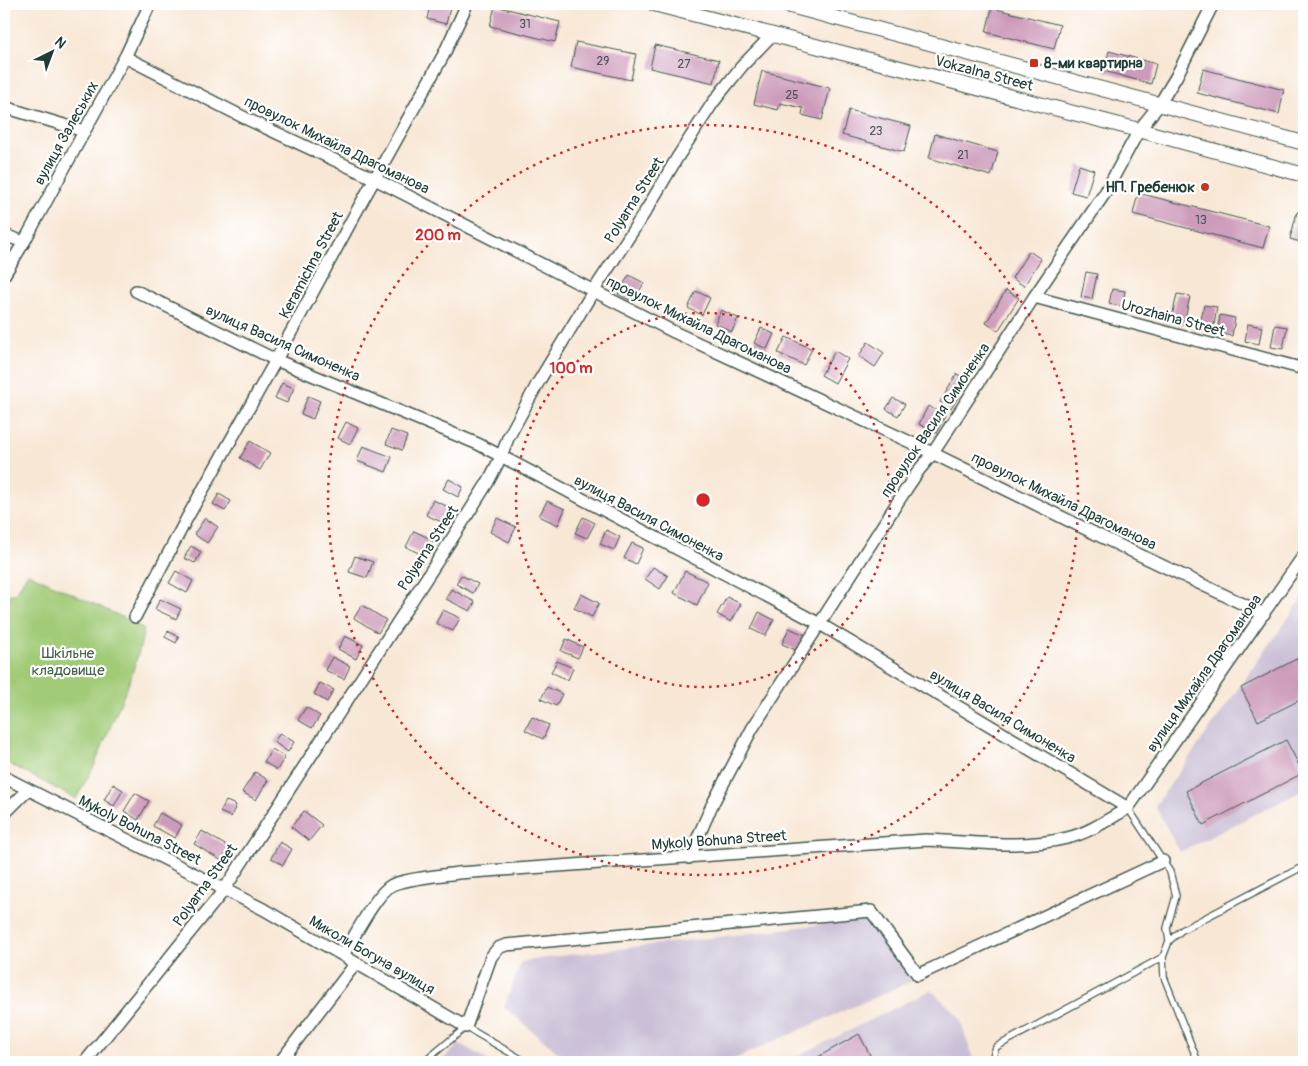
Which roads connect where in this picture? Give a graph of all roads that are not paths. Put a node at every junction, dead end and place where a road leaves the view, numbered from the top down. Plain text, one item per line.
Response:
1 (150, 4) edge
2 (467, 4) edge
3 (654, 4) edge
4 (786, 4) edge
5 (1213, 4) edge
6 (772, 35) junction
7 (125, 57) junction
8 (1159, 105) junction
9 (4, 107) edge
10 (1139, 130) junction
11 (84, 131) junction
12 (1304, 143) edge
13 (1304, 175) edge
14 (374, 179) junction
15 (4, 235) edge
16 (24, 242) junction
17 (4, 275) edge
18 (136, 290) dead end
19 (594, 290) junction
20 (1034, 297) junction
21 (276, 360) junction
22 (1304, 368) edge
23 (933, 453) junction
24 (501, 457) junction
25 (1304, 555) edge
26 (1264, 614) junction
27 (135, 617) dead end
28 (820, 624) junction
29 (4, 777) edge
30 (28, 790) junction
31 (1128, 808) junction
32 (4, 814) edge
33 (688, 858) junction
34 (1163, 862) junction
35 (1304, 866) edge
36 (224, 890) junction
37 (1169, 941) junction
38 (343, 955) junction
39 (1163, 957) junction
40 (356, 962) junction
41 (466, 1026) junction
42 (85, 1062) edge
43 (280, 1062) edge
44 (424, 1062) edge
45 (526, 1062) edge
46 (991, 1062) edge
47 (1198, 1062) edge

1 - 7 street, вулиця Залеських
2 - 14 street, Keramichna Street
3 - 6 street, Vokzalna Street
4 - 8 street, Vokzalna Street
5 - 8 street, провулок Василя Симоненка
6 - 10 street, Vokzalna Street
6 - 19 street, Polyarna Street
7 - 11 street, вулиця Залеських
7 - 14 street, провулок Михайла Драгоманова
8 - 10 street, провулок Василя Симоненка
8 - 12 street, Vokzalna Street
9 - 11 street
10 - 13 street, Vokzalna Street
10 - 20 street, провулок Василя Симоненка
11 - 16 street, вулиця Залеських
14 - 19 street, провулок Михайла Драгоманова
14 - 21 street, Keramichna Street
15 - 16 street
16 - 17 street, вулиця Залеських
18 - 21 street, вулиця Василя Симоненка
19 - 23 street, провулок Михайла Драгоманова
19 - 24 street, Polyarna Street
20 - 22 street, Urozhaina Street
20 - 23 street, провулок Василя Симоненка
21 - 24 street, вулиця Василя Симоненка
21 - 27 street, Keramichna Street
23 - 26 street, провулок Михайла Драгоманова
23 - 28 street, провулок Василя Симоненка
24 - 28 street, вулиця Василя Симоненка
24 - 36 street, Polyarna Street
25 - 26 street, вулиця Михайла Драгоманова
26 - 31 street, вулиця Михайла Драгоманова
28 - 31 street, вулиця Василя Симоненка
28 - 33 street, провулок Василя Симоненка
29 - 30 street, Mykoly Bohuna Street
30 - 32 street
30 - 36 street, Mykoly Bohuna Street
31 - 33 street, Mykoly Bohuna Street
31 - 34 lane
33 - 38 street, Mykoly Bohuna Street
34 - 37 lane
34 - 41 street
35 - 37 lane
36 - 38 street, Mykoly Bohuna Street
36 - 42 street, Polyarna Street
37 - 39 lane
38 - 40 street, Миколи Богуна вулиця
39 - 46 lane
39 - 47 lane
40 - 41 street, Миколи Богуна вулиця
40 - 43 street
41 - 44 lane
41 - 45 lane

